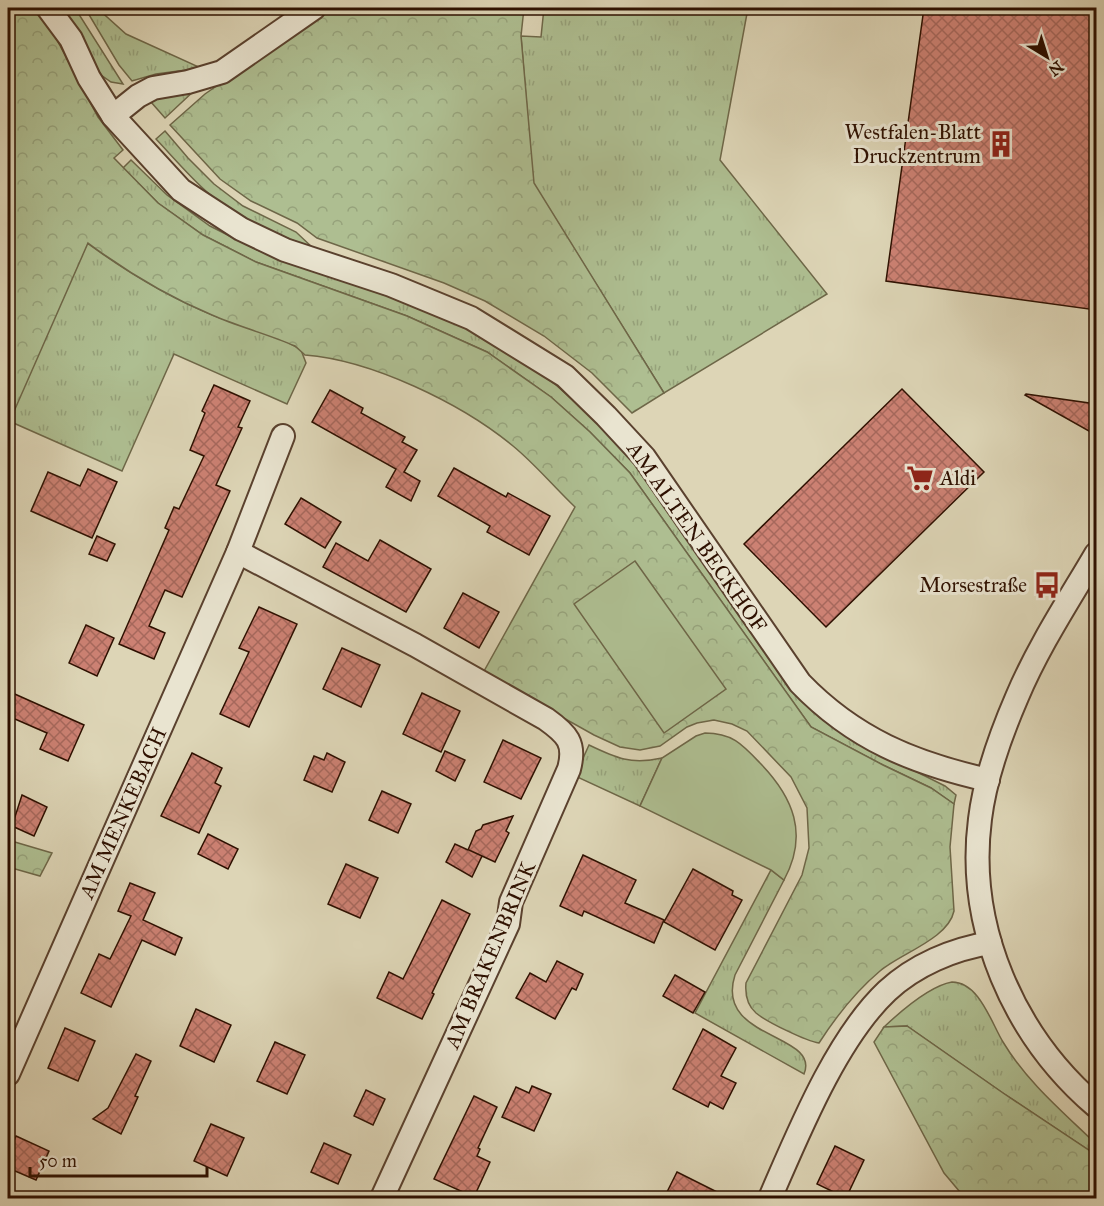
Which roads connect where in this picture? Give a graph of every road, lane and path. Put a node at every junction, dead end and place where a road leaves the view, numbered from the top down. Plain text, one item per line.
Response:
1 (48, 8) edge
2 (314, 8) edge
3 (113, 116) junction
4 (283, 436) dead end
5 (238, 552) junction
6 (1096, 554) edge
7 (988, 780) junction
8 (990, 943) junction
9 (8, 1074) edge
10 (1096, 1106) edge
11 (382, 1198) edge
12 (770, 1198) edge

1 - 3 street, AM ALTEN BECKHOF
2 - 3 street
3 - 7 street, AM ALTEN BECKHOF
4 - 5 street, AM MENKEBACH
5 - 9 street, AM MENKEBACH
5 - 11 street, AM BRAKENBRINK
6 - 7 street
7 - 8 street
8 - 10 street
8 - 12 street

